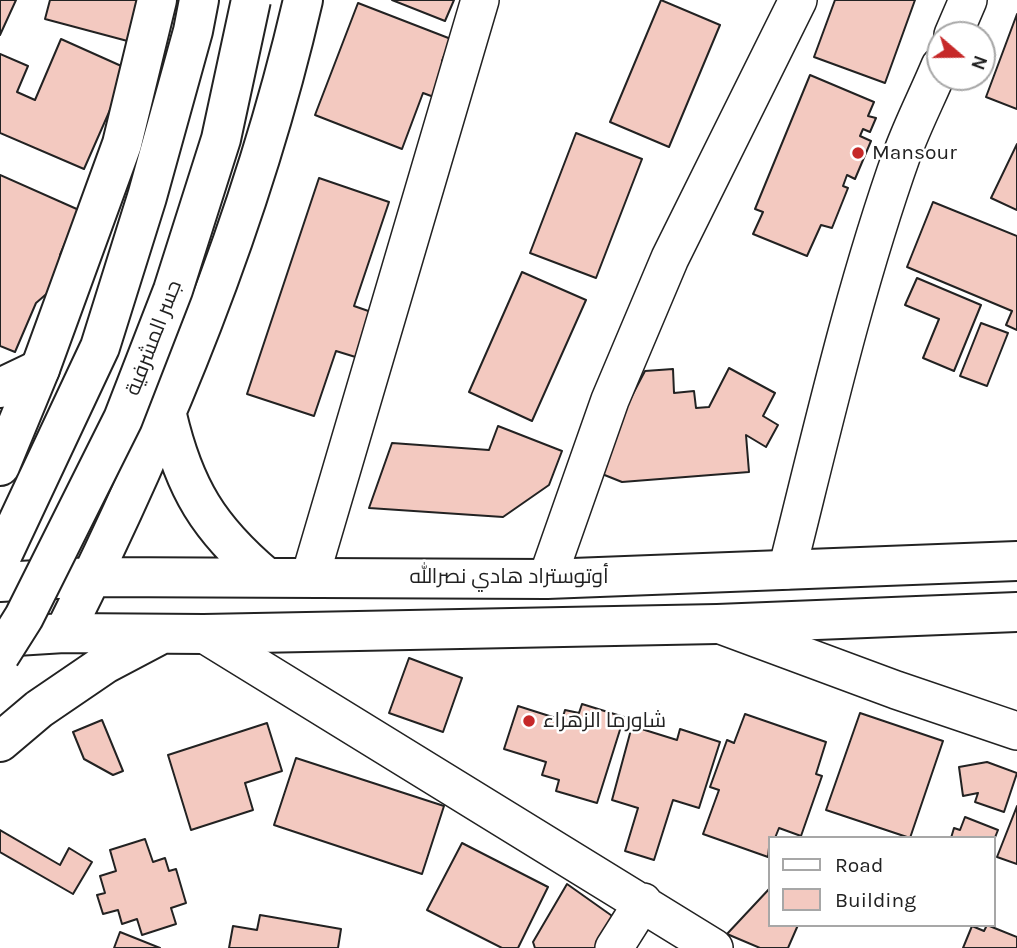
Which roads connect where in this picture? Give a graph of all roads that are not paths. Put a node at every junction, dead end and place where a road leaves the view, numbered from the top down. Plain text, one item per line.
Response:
1 (157, 0) edge
2 (200, 0) edge
3 (251, 0) edge
4 (303, 0) edge
5 (480, 0) edge
6 (798, 0) edge
7 (968, 0) edge
8 (959, 21) edge
9 (929, 91) edge
10 (40, 369) junction
11 (0, 388) edge
12 (167, 415) junction
13 (0, 466) edge
14 (0, 560) edge
15 (1017, 561) edge
16 (787, 570) junction
17 (92, 577) junction
18 (266, 577) junction
19 (310, 577) junction
20 (547, 579) junction
21 (0, 582) edge
22 (0, 596) edge
23 (1017, 612) edge
24 (717, 624) junction
25 (165, 632) junction
26 (54, 633) junction
27 (204, 634) junction
28 (0, 637) edge
29 (0, 655) edge
30 (1017, 731) edge
31 (0, 742) edge
32 (643, 902) junction
33 (614, 948) edge
34 (715, 948) edge

1 - 10 main road
2 - 14 main road
3 - 29 main road, جسر المشرفية, bridge
4 - 12 main road
5 - 19 street
6 - 20 street
7 - 8 street
9 - 16 street
10 - 11 main road
10 - 13 main road
12 - 17 main road
12 - 18 main road
15 - 16 main road, أوتوستراد هادي نصرالله
16 - 20 main road, أوتوستراد هادي نصرالله
17 - 18 main road, أوتوستراد هادي نصرالله
17 - 21 main road, أوتوستراد هادي نصرالله
17 - 26 main road
18 - 19 main road, أوتوستراد هادي نصرالله
19 - 20 main road, أوتوستراد هادي نصرالله
22 - 26 main road
23 - 24 main road
24 - 27 main road
24 - 30 street
25 - 26 main road
25 - 27 main road
25 - 31 main road
26 - 28 main road
27 - 32 street
32 - 33 street
32 - 34 street

